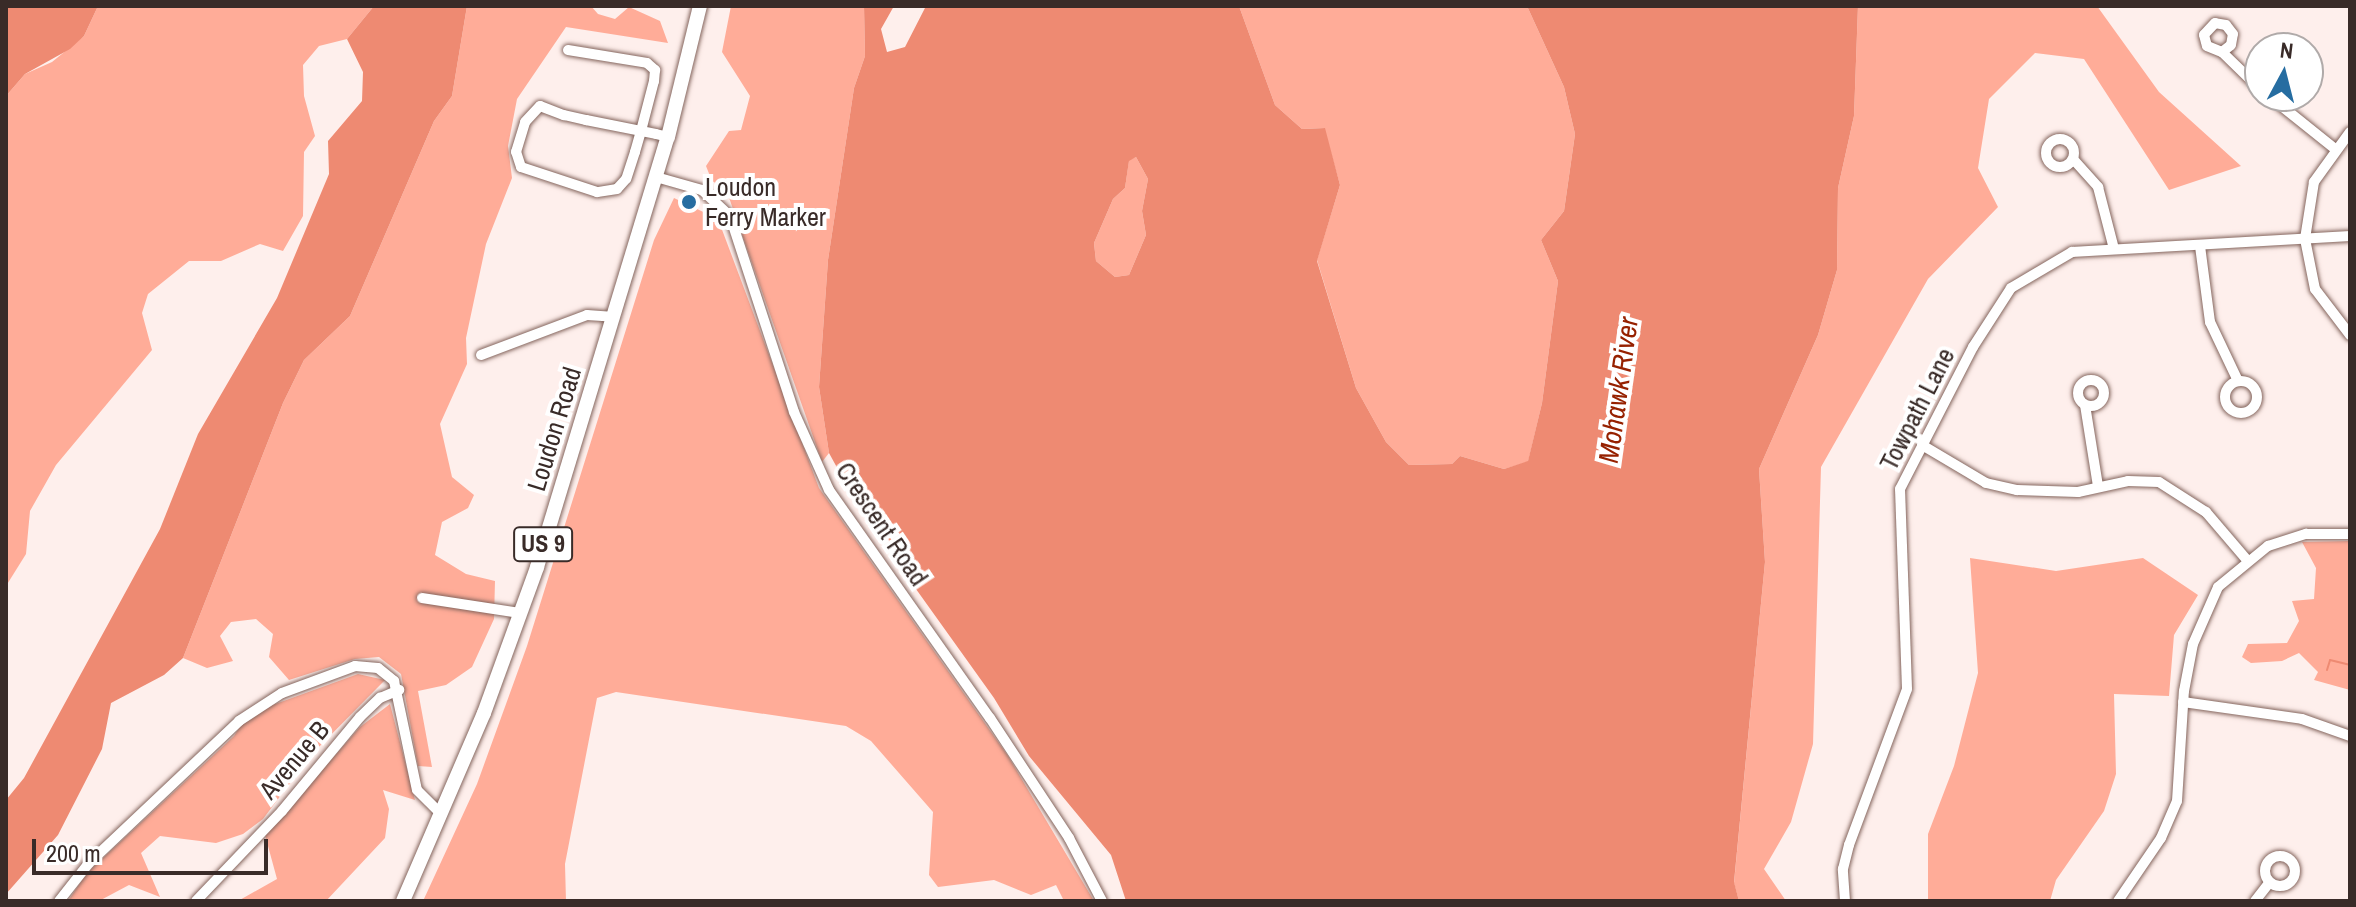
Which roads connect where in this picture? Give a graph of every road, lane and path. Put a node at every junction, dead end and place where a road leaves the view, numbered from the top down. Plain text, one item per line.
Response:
1 (700, 6) edge
2 (568, 50) dead end
3 (2222, 52) dead end
4 (2244, 73) edge
5 (2289, 112) edge
6 (641, 131) junction
7 (2350, 132) edge
8 (668, 137) junction
9 (2334, 148) junction
10 (2073, 159) dead end
11 (656, 177) junction
12 (2350, 236) edge
13 (2305, 239) junction
14 (2200, 246) junction
15 (2114, 249) junction
16 (614, 317) junction
17 (2350, 335) edge
18 (481, 355) dead end
19 (2238, 381) dead end
20 (2085, 405) dead end
21 (1922, 445) junction
22 (2098, 486) junction
23 (2350, 534) edge
24 (2247, 560) junction
25 (422, 598) dead end
26 (520, 613) junction
27 (399, 690) junction
28 (2183, 702) junction
29 (2350, 736) edge
30 (440, 813) junction
31 (2270, 882) dead end
32 (59, 901) edge
33 (196, 901) edge
34 (403, 901) edge
35 (1102, 901) edge
36 (1845, 901) edge
37 (2118, 901) edge
38 (2255, 901) edge

1 - 8 main road, Loudon Road / US 9
2 - 6 street
3 - 4 street
5 - 9 street
6 - 6 street
6 - 8 street
7 - 9 street
8 - 11 main road, Loudon Road / US 9
9 - 13 street
10 - 15 street
11 - 16 main road, Loudon Road / US 9
11 - 35 street, Crescent Road
12 - 13 street, Towpath Lane
13 - 14 street, Towpath Lane
13 - 17 street
14 - 15 street, Towpath Lane
14 - 19 street
15 - 21 street, Towpath Lane
16 - 18 street
16 - 26 main road, Loudon Road / US 9
20 - 22 street
21 - 22 street
21 - 36 street, Towpath Lane
22 - 24 street
23 - 24 street
24 - 28 street
25 - 26 street
26 - 30 main road, Loudon Road / US 9
27 - 30 street
27 - 32 street
27 - 33 street, Avenue B
28 - 29 street
28 - 37 street
30 - 34 main road, Loudon Road / US 9
31 - 38 street

